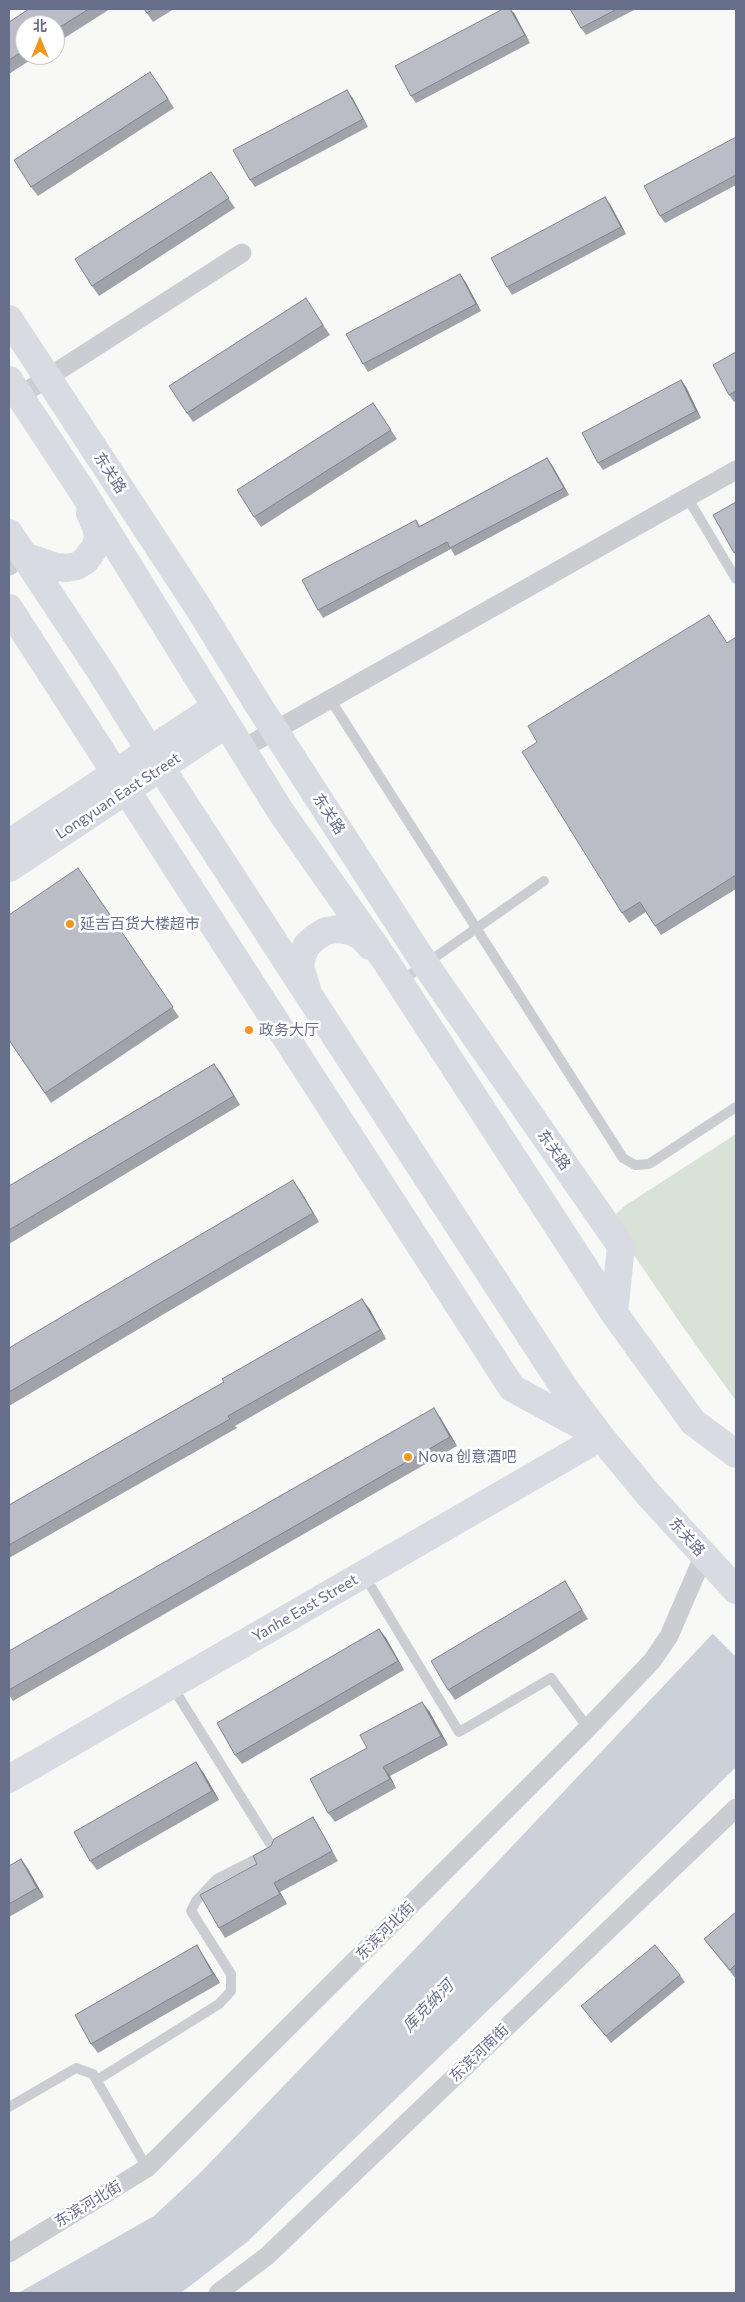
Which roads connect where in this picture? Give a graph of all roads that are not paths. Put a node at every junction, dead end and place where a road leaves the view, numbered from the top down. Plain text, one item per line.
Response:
1 (242, 253) dead end
2 (9, 320) edge
3 (47, 377) junction
4 (14, 388) edge
5 (736, 470) edge
6 (81, 489) junction
7 (687, 498) junction
8 (9, 533) edge
9 (16, 561) edge
10 (736, 579) edge
11 (9, 608) edge
12 (330, 699) junction
13 (221, 716) junction
14 (275, 730) junction
15 (242, 749) junction
16 (155, 759) junction
17 (121, 782) junction
18 (9, 843) edge
19 (9, 868) edge
20 (544, 881) dead end
21 (476, 928) junction
22 (425, 964) junction
23 (393, 972) junction
24 (311, 998) junction
25 (736, 1107) edge
26 (614, 1313) junction
27 (601, 1436) junction
28 (736, 1454) edge
29 (708, 1561) junction
30 (364, 1574) junction
31 (736, 1590) edge
32 (172, 1685) junction
33 (588, 1728) junction
34 (9, 1780) edge
35 (736, 1808) edge
36 (97, 2080) junction
37 (9, 2108) edge
38 (147, 2168) junction
39 (9, 2253) edge
40 (218, 2293) edge

1 - 3 street
2 - 3 main road, 东关路
3 - 4 street
3 - 14 main road, 东关路
4 - 6 main road
5 - 7 street
6 - 9 main road
6 - 13 main road
7 - 10 lane
7 - 12 street
8 - 9 main road, 东关路
9 - 16 main road, 东关路
11 - 17 main road, 东关路
12 - 14 street
12 - 21 lane
13 - 15 main road
13 - 16 main road, Longyuan East Street
14 - 15 street
14 - 22 main road, 东关路
15 - 23 main road
16 - 17 main road, Longyuan East Street
16 - 24 main road, 东关路
17 - 18 main road, Longyuan East Street
17 - 19 main road, Longyuan East Street
17 - 27 main road, 东关路
20 - 21 lane
21 - 22 lane
21 - 25 lane
22 - 23 lane
22 - 26 main road, 东关路
23 - 24 main road
23 - 26 main road
24 - 27 main road, 东关路
26 - 28 main road
27 - 29 main road, 东关路
27 - 30 main road, Yanhe East Street
29 - 31 main road, 东关路
29 - 33 street, 东滨河北街
30 - 32 main road, Yanhe East Street
30 - 33 lane
32 - 34 main road, Yanhe East Street
32 - 36 lane
33 - 38 street, 东滨河北街
35 - 40 street, 东滨河南街
36 - 37 lane
36 - 38 lane
38 - 39 street, 东滨河北街

